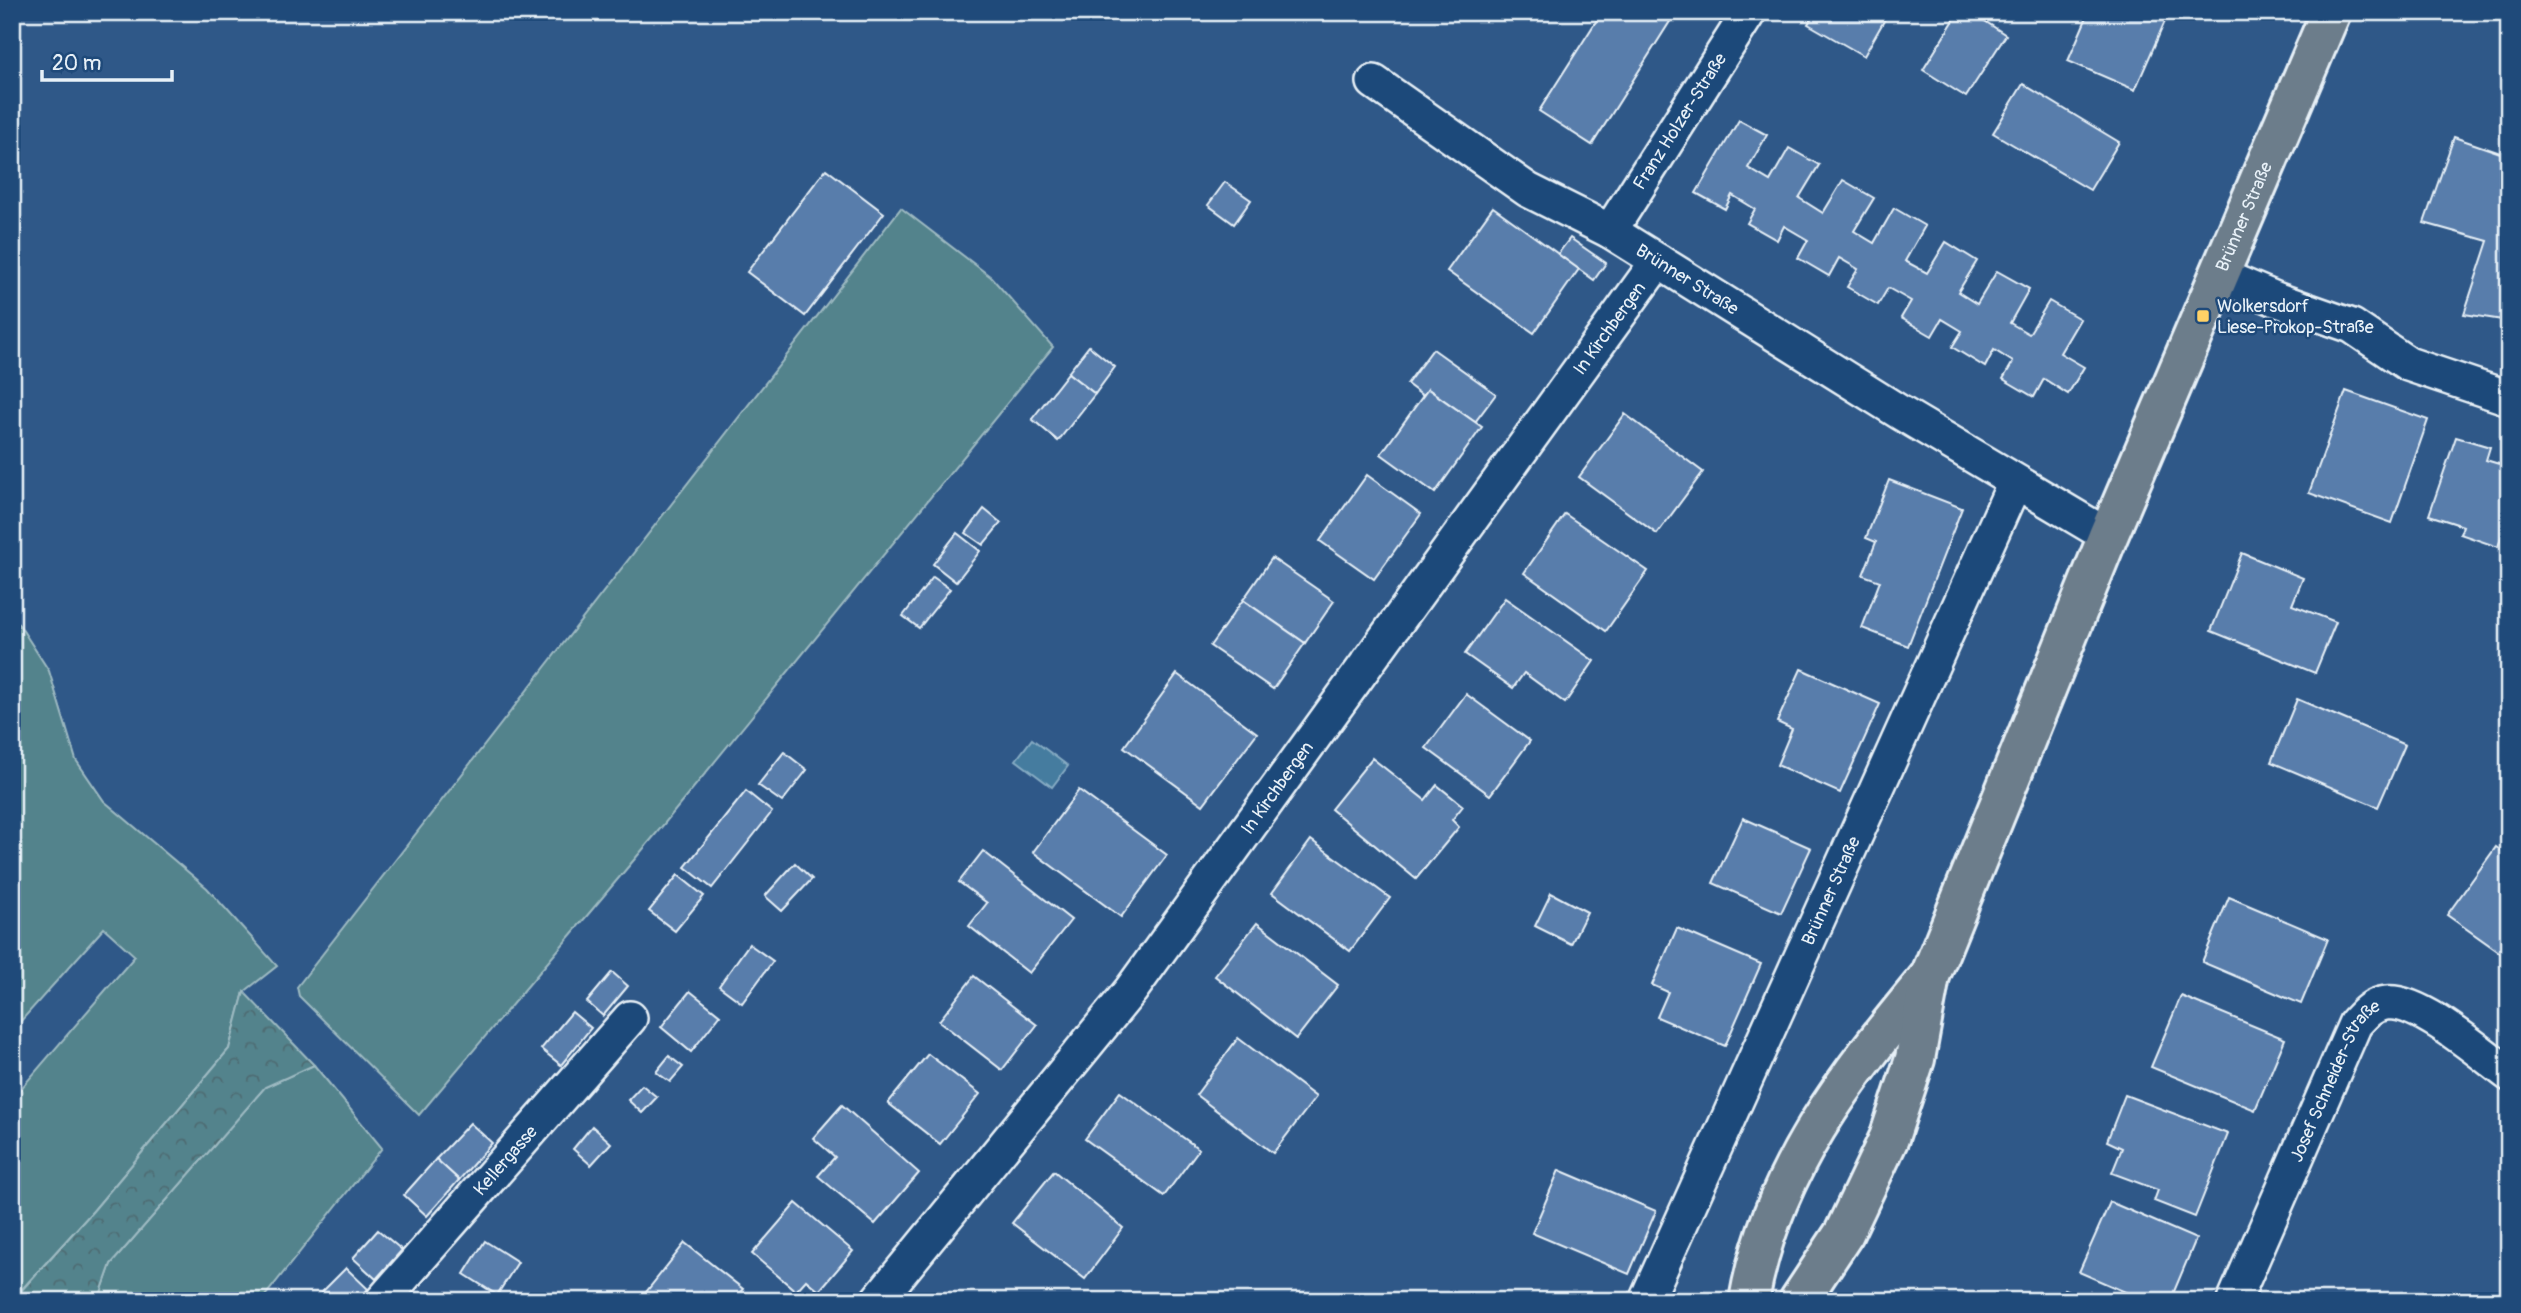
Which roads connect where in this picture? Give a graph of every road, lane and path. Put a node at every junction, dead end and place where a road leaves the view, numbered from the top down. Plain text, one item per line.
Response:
1 (1749, 12) edge
2 (2331, 12) edge
3 (1374, 82) dead end
4 (1610, 230) junction
5 (1658, 261) junction
6 (2221, 276) junction
7 (2509, 398) edge
8 (2015, 482) junction
9 (2108, 536) junction
10 (1930, 976) junction
11 (630, 1018) dead end
12 (2509, 1074) edge
13 (382, 1301) edge
14 (877, 1301) edge
15 (1646, 1301) edge
16 (1749, 1301) edge
17 (1799, 1301) edge
18 (2234, 1301) edge

1 - 4 street, Franz Holzer-Straße
2 - 6 main road, Brünner Straße
3 - 4 street, Brünner Straße
4 - 5 street, Brünner Straße
5 - 8 street, Brünner Straße
5 - 14 street, In Kirchbergen
6 - 7 street
6 - 9 main road, Brünner Straße
8 - 9 street, Brünner Straße
8 - 15 street, Brünner Straße
9 - 10 main road, Brünner Straße
10 - 16 main road, Brünner Straße
10 - 17 main road, Brünner Straße
11 - 13 street, Kellergasse
12 - 18 street, Josef Schneider-Straße

